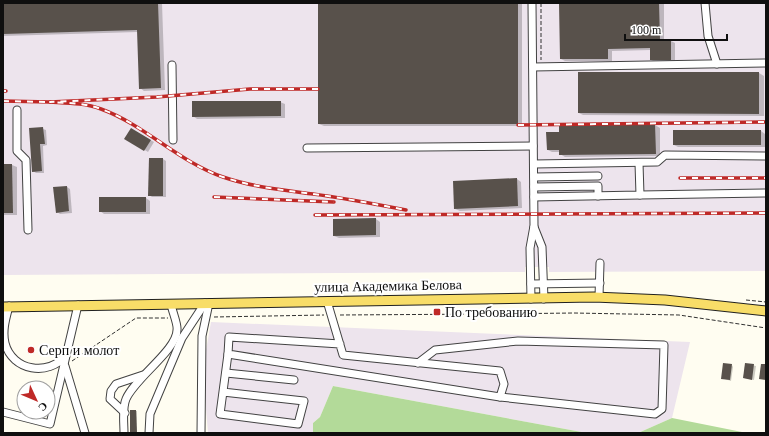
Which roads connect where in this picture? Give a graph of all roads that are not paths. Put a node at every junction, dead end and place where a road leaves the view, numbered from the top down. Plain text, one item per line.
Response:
1 (532, 3) edge
2 (705, 3) edge
3 (766, 63) edge
4 (717, 64) junction
5 (172, 65) dead end
6 (533, 67) junction
7 (17, 110) dead end
8 (173, 140) dead end
9 (534, 146) junction
10 (307, 148) dead end
11 (766, 156) edge
12 (640, 162) junction
13 (598, 163) junction
14 (534, 164) junction
15 (598, 176) junction
16 (534, 177) junction
17 (598, 186) junction
18 (534, 187) junction
19 (766, 193) edge
20 (640, 195) junction
21 (598, 196) junction
22 (534, 197) junction
23 (534, 226) junction
24 (28, 230) dead end
25 (600, 263) dead end
26 (600, 282) junction
27 (544, 283) junction
28 (530, 284) junction
29 (599, 298) junction
30 (531, 299) junction
31 (544, 299) junction
32 (327, 301) junction
33 (207, 303) junction
34 (171, 304) junction
35 (78, 305) junction
36 (6, 306) edge
37 (766, 311) edge
38 (340, 344) junction
39 (67, 354) junction
40 (228, 354) junction
41 (418, 363) junction
42 (64, 366) junction
43 (226, 373) junction
44 (143, 375) junction
45 (294, 380) dead end
46 (223, 392) junction
47 (500, 397) junction
48 (3, 412) edge
49 (124, 413) junction
50 (85, 433) edge
51 (124, 433) edge
52 (149, 433) edge
53 (201, 433) edge

1 - 6 lane
2 - 4 lane
3 - 4 lane
4 - 6 lane
5 - 8 lane
6 - 9 lane
7 - 24 lane
9 - 10 lane
9 - 14 lane
11 - 12 lane
12 - 13 lane
12 - 20 lane
13 - 14 lane
13 - 15 lane
14 - 16 lane
15 - 16 lane
15 - 17 lane
16 - 18 lane
17 - 18 lane
17 - 21 lane
18 - 22 lane
19 - 20 lane
20 - 21 lane
21 - 22 lane
22 - 23 lane
23 - 27 lane
23 - 28 lane
25 - 26 lane
26 - 27 lane
26 - 29 lane
27 - 28 lane
27 - 31 lane
28 - 30 lane
29 - 31 main road, улица Академика Белова
29 - 37 main road, улица Академика Белова
30 - 31 main road, улица Академика Белова
30 - 32 main road, улица Академика Белова
32 - 33 main road, улица Академика Белова
32 - 38 lane
33 - 34 main road, улица Академика Белова
33 - 52 lane
33 - 53 lane
34 - 35 main road, улица Академика Белова
34 - 44 lane
35 - 36 main road, улица Академика Белова
35 - 39 lane
36 - 39 lane
38 - 40 lane
38 - 41 lane
39 - 42 lane
40 - 43 lane
40 - 47 lane
41 - 47 lane
41 - 47 lane
42 - 48 lane
42 - 50 lane
43 - 45 lane
43 - 46 lane
44 - 49 lane
44 - 49 lane
46 - 46 lane
49 - 51 lane

